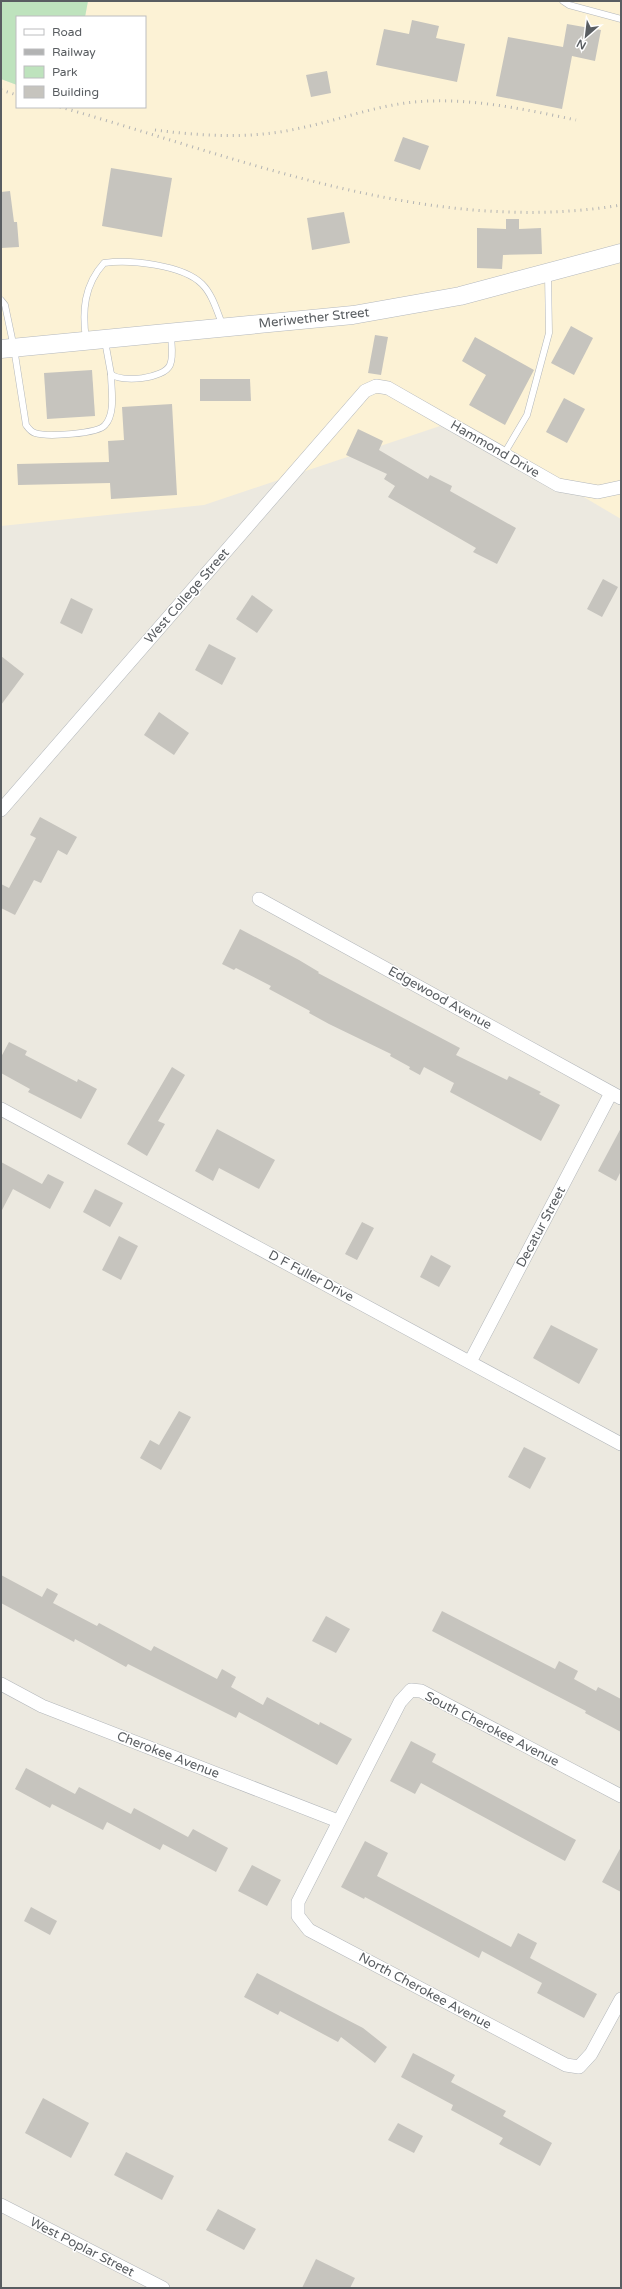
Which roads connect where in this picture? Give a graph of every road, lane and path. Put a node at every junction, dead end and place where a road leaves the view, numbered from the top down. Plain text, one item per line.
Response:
1 (563, 1) edge
2 (621, 19) edge
3 (621, 253) edge
4 (548, 274) junction
5 (1, 300) edge
6 (223, 327) junction
7 (171, 332) junction
8 (105, 339) junction
9 (86, 340) junction
10 (8, 348) edge
11 (110, 374) junction
12 (376, 386) joint
13 (504, 454) junction
14 (621, 487) edge
15 (1, 810) edge
16 (259, 899) dead end
17 (616, 1095) edge
18 (1, 1109) edge
19 (470, 1362) junction
20 (621, 1444) edge
21 (1, 1684) edge
22 (621, 1796) edge
23 (338, 1821) junction
24 (621, 1999) edge
25 (1, 2205) edge
26 (163, 2288) edge

1 - 2 lane
3 - 4 street, Meriwether Street
4 - 6 street, Meriwether Street
4 - 13 lane
5 - 10 lane
6 - 7 street, Meriwether Street
6 - 9 lane
7 - 8 street, Meriwether Street
7 - 11 lane
8 - 9 street, Meriwether Street
8 - 11 lane
9 - 10 street, Meriwether Street
10 - 11 lane
12 - 13 street, Hammond Drive
12 - 15 street, West College Street
13 - 14 street, Hammond Drive
16 - 17 street, Edgewood Avenue
17 - 19 street, Decatur Street
18 - 19 street, D F Fuller Drive
19 - 20 street, D F Fuller Drive
21 - 23 street, Cherokee Avenue
22 - 23 street, South Cherokee Avenue
23 - 24 street, North Cherokee Avenue
25 - 26 street, West Poplar Street

